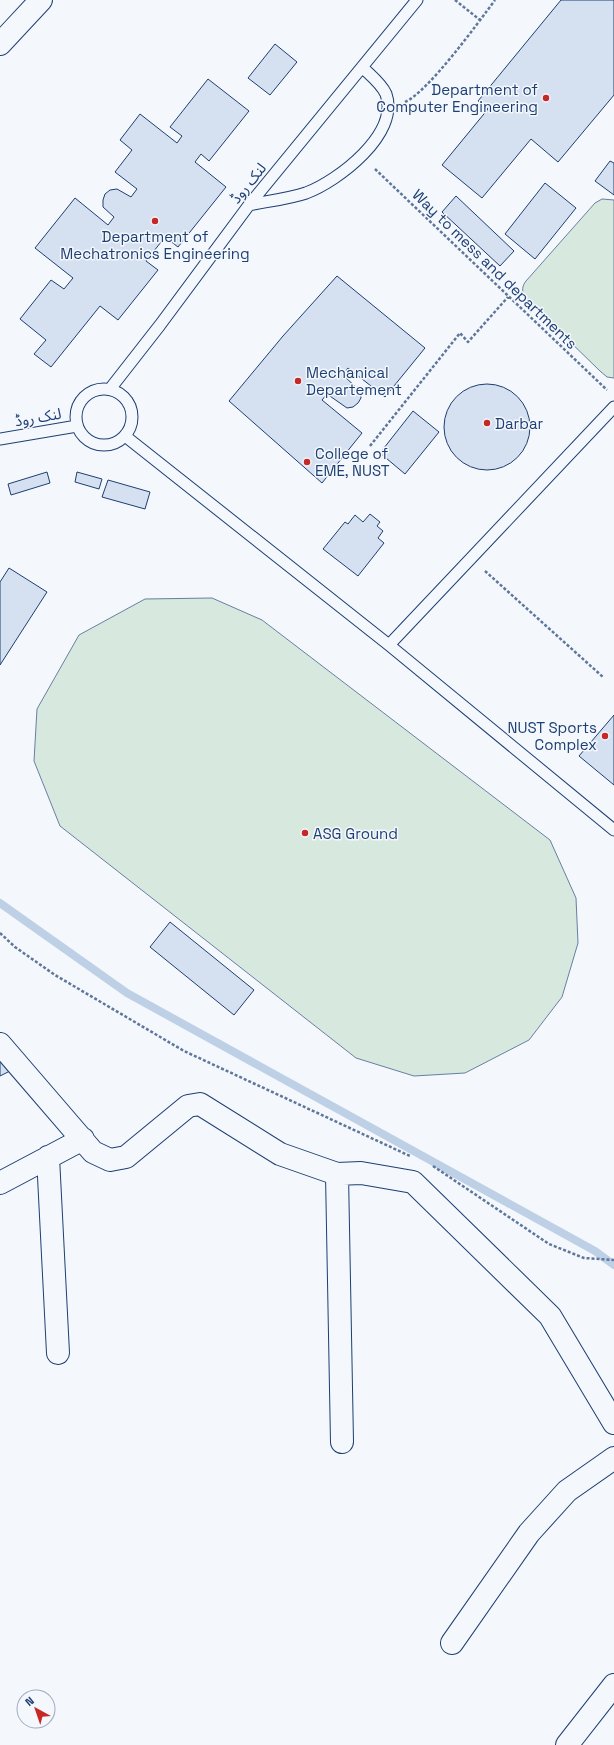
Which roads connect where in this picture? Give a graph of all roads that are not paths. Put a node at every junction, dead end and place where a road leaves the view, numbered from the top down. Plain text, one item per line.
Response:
1 (41, 0) edge
2 (416, 0) edge
3 (0, 44) edge
4 (362, 67) junction
5 (249, 205) junction
6 (110, 389) junction
7 (614, 407) edge
8 (77, 426) junction
9 (125, 436) junction
10 (2, 439) edge
11 (389, 645) junction
12 (614, 830) edge
13 (0, 1044) edge
14 (82, 1139) junction
15 (48, 1157) junction
16 (337, 1174) junction
17 (0, 1183) edge
18 (58, 1353) dead end
19 (614, 1424) edge
20 (342, 1442) dead end
21 (614, 1458) edge
22 (452, 1643) dead end
23 (614, 1685) edge
24 (567, 1745) edge

1 - 3 street
2 - 4 lane, لنک روڈ
4 - 5 lane, لنک روڈ
4 - 5 lane
5 - 6 lane, لنک روڈ
6 - 8 lane, لنک روڈ
6 - 9 lane
7 - 11 lane
8 - 9 lane, لنک روڈ
8 - 10 lane, لنک روڈ
9 - 11 lane
11 - 12 lane
13 - 14 street
14 - 15 street
14 - 16 street
15 - 17 street
15 - 18 street
16 - 19 street
16 - 20 street
21 - 22 street
23 - 24 street

